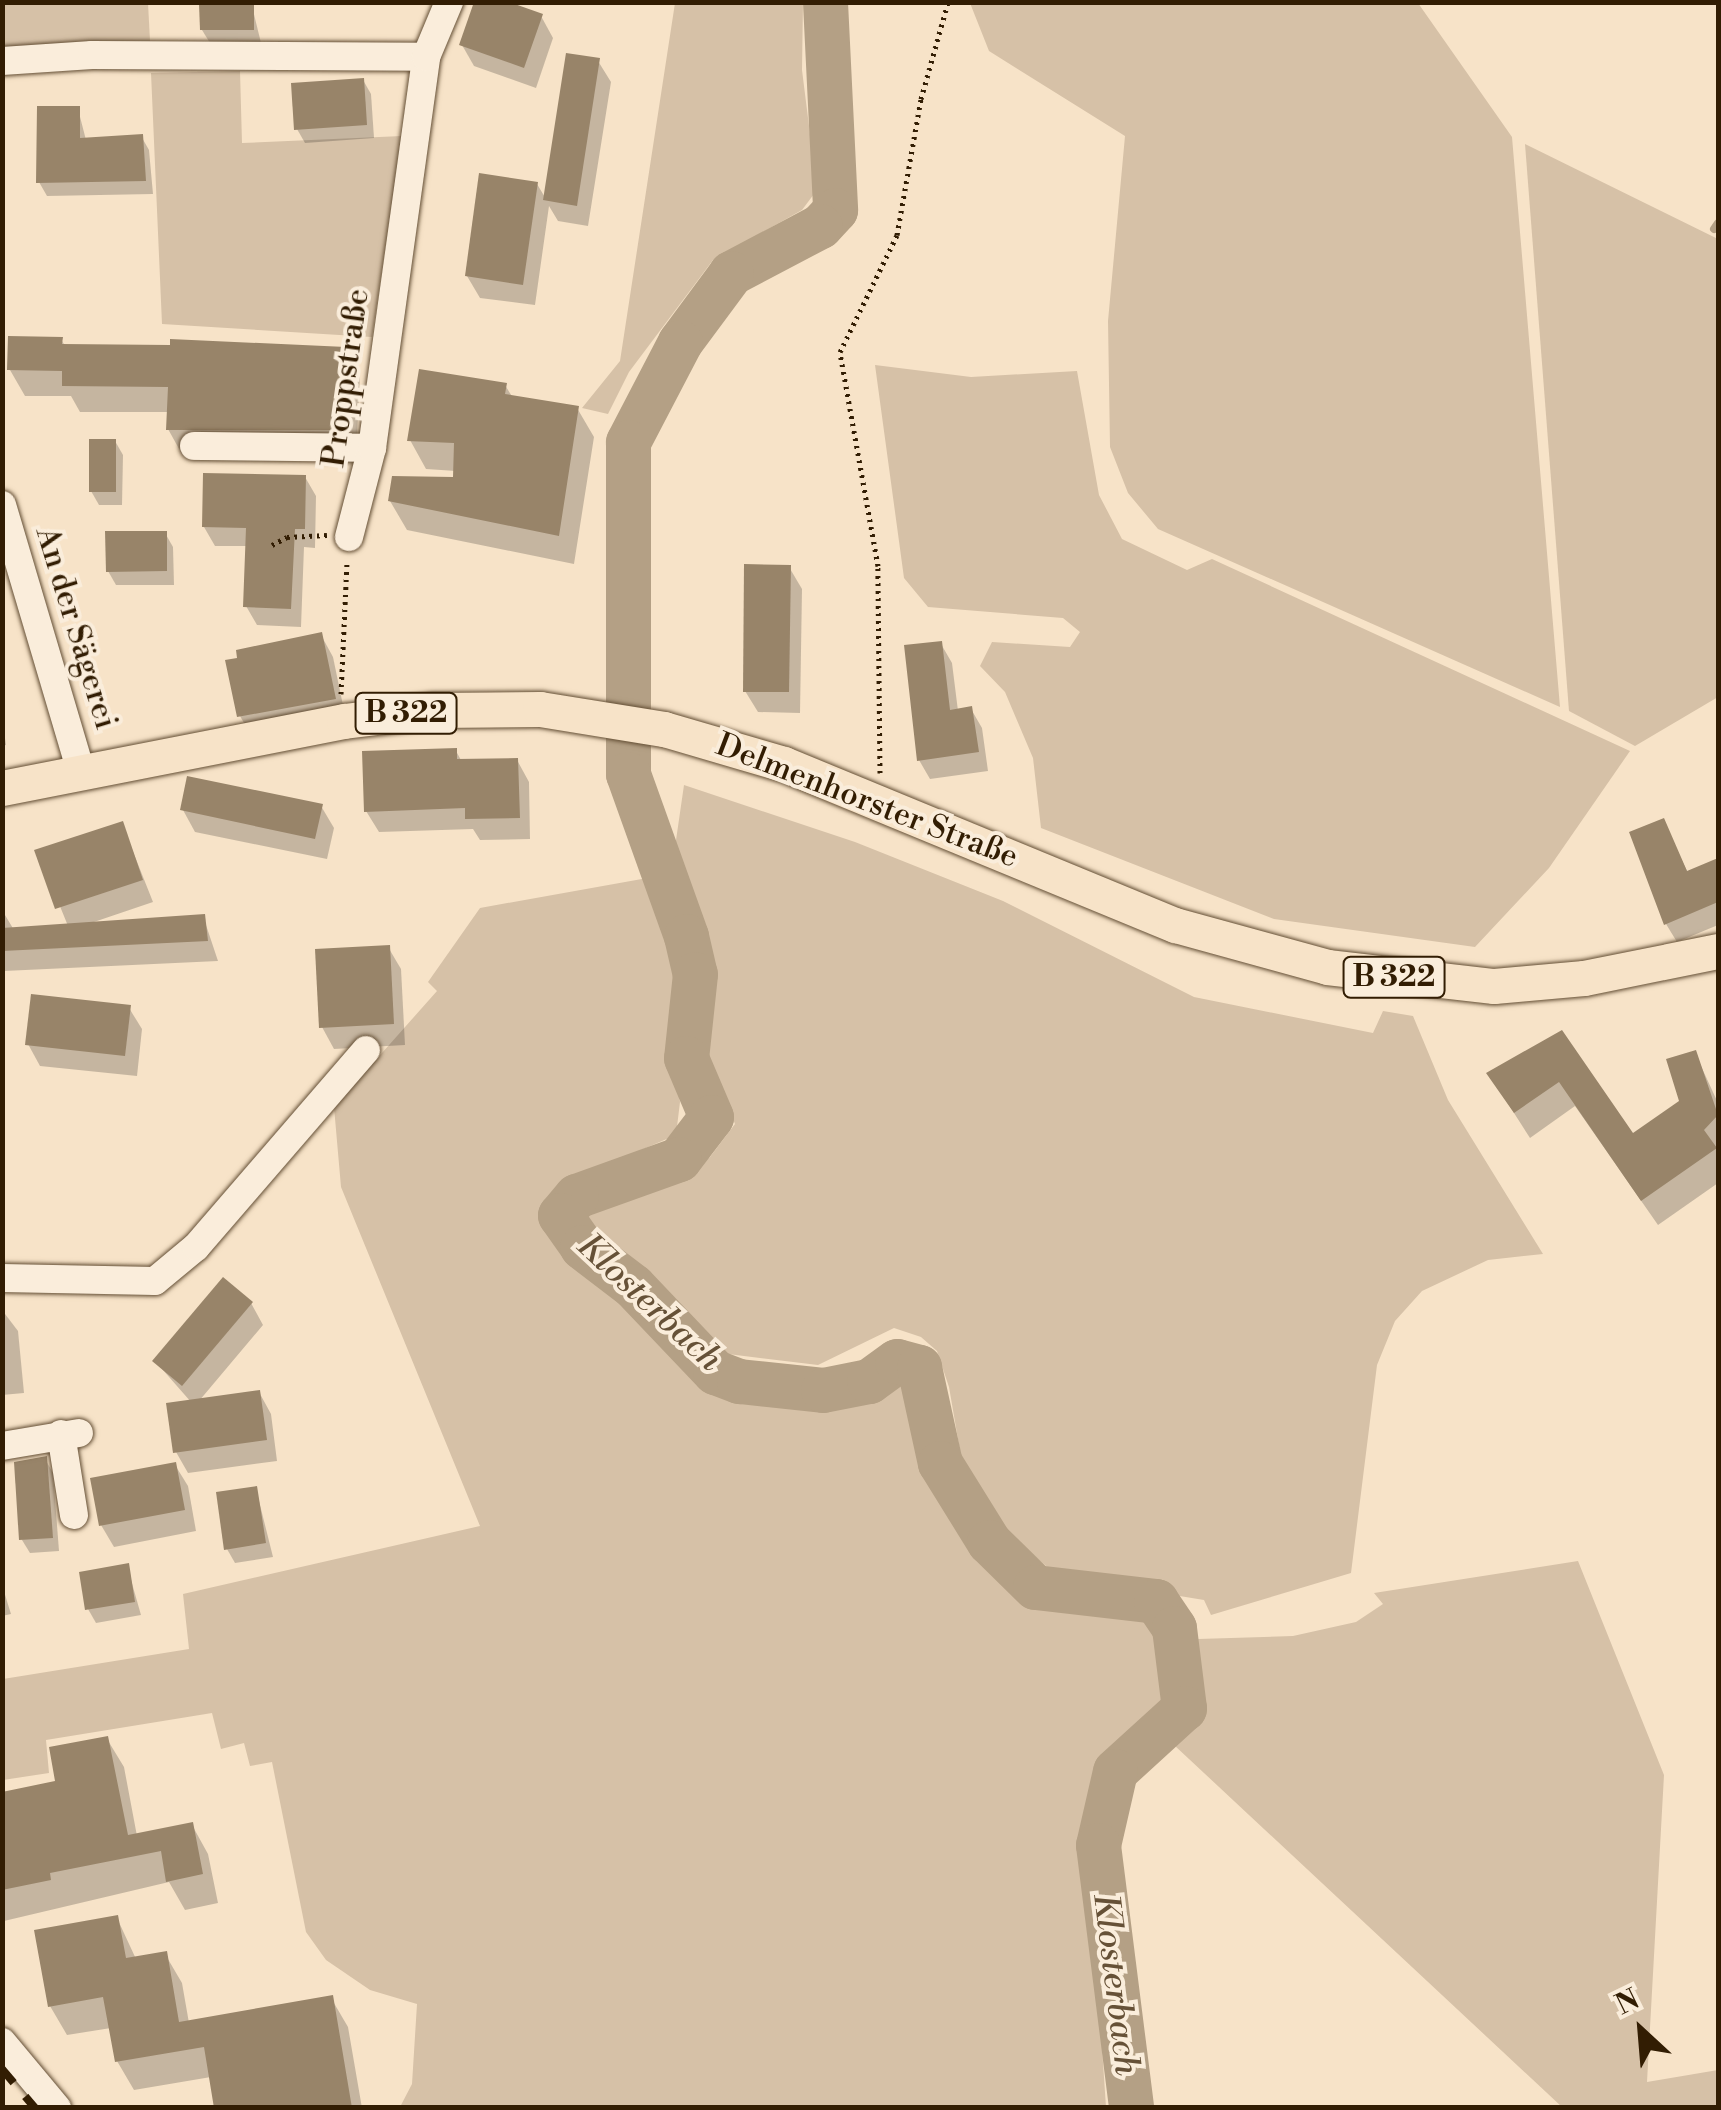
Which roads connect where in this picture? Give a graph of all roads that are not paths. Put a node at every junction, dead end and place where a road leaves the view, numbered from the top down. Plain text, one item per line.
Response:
1 (449, 2) edge
2 (426, 57) junction
3 (2, 61) edge
4 (194, 446) dead end
5 (372, 448) junction
6 (2, 505) edge
7 (349, 536) road end
8 (81, 772) junction
9 (2, 788) edge
10 (1718, 951) edge
11 (366, 1050) dead end
12 (2, 1278) edge
13 (2, 1446) edge
14 (74, 1515) dead end
15 (2, 2042) edge
16 (57, 2108) edge

1 - 2 street, Proppstraße
2 - 3 street
2 - 5 street, Proppstraße
4 - 5 street
5 - 7 street, Proppstraße
6 - 8 street, An der Sägerei
8 - 9 main road, Delmenhorster Straße / B 322
8 - 10 main road, Delmenhorster Straße / B 322
11 - 12 street
13 - 14 street
15 - 16 street

